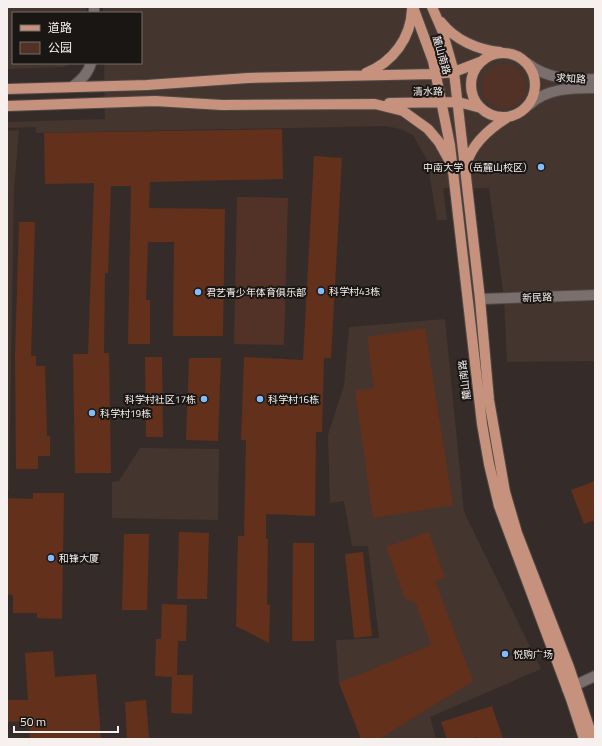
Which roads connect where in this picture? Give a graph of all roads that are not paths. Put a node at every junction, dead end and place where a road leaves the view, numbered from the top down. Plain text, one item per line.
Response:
1 (413, 7) edge
2 (433, 10) edge
3 (504, 52) junction
4 (480, 62) junction
5 (527, 63) junction
6 (91, 64) edge
7 (454, 72) junction
8 (436, 74) junction
9 (360, 75) junction
10 (595, 79) edge
11 (72, 87) junction
12 (595, 88) edge
13 (7, 89) edge
14 (458, 102) junction
15 (442, 103) junction
16 (375, 104) junction
17 (529, 104) junction
18 (7, 106) edge
19 (481, 108) junction
20 (508, 117) junction
21 (464, 171) junction
22 (454, 173) junction
23 (595, 294) edge
24 (480, 299) junction
25 (595, 676) edge
26 (572, 688) junction
27 (584, 739) edge
28 (593, 739) edge

1 - 8 main road, 麓山南路
1 - 9 main road
2 - 3 main road
2 - 7 main road, 麓山南路
3 - 4 main road
3 - 5 main road
4 - 7 main road
4 - 19 main road
5 - 10 street, 求知路
5 - 17 main road
6 - 11 street
7 - 8 main road
7 - 14 main road, 麓山南路
8 - 9 main road
8 - 15 main road, 麓山南路
9 - 11 main road
11 - 13 main road
12 - 17 street, 求知路
14 - 15 main road, 清水路
14 - 19 main road, 清水路
14 - 21 main road, 麓山南路
15 - 16 main road, 清水路
15 - 22 main road, 麓山南路
16 - 18 main road
16 - 22 main road
17 - 20 main road
19 - 20 main road
20 - 21 main road
21 - 24 main road, 麓山南路
22 - 26 main road, 麓山南路
23 - 24 street, 新民路
24 - 26 main road, 麓山南路
25 - 26 street
26 - 27 main road, 麓山南路
26 - 28 main road, 麓山南路

